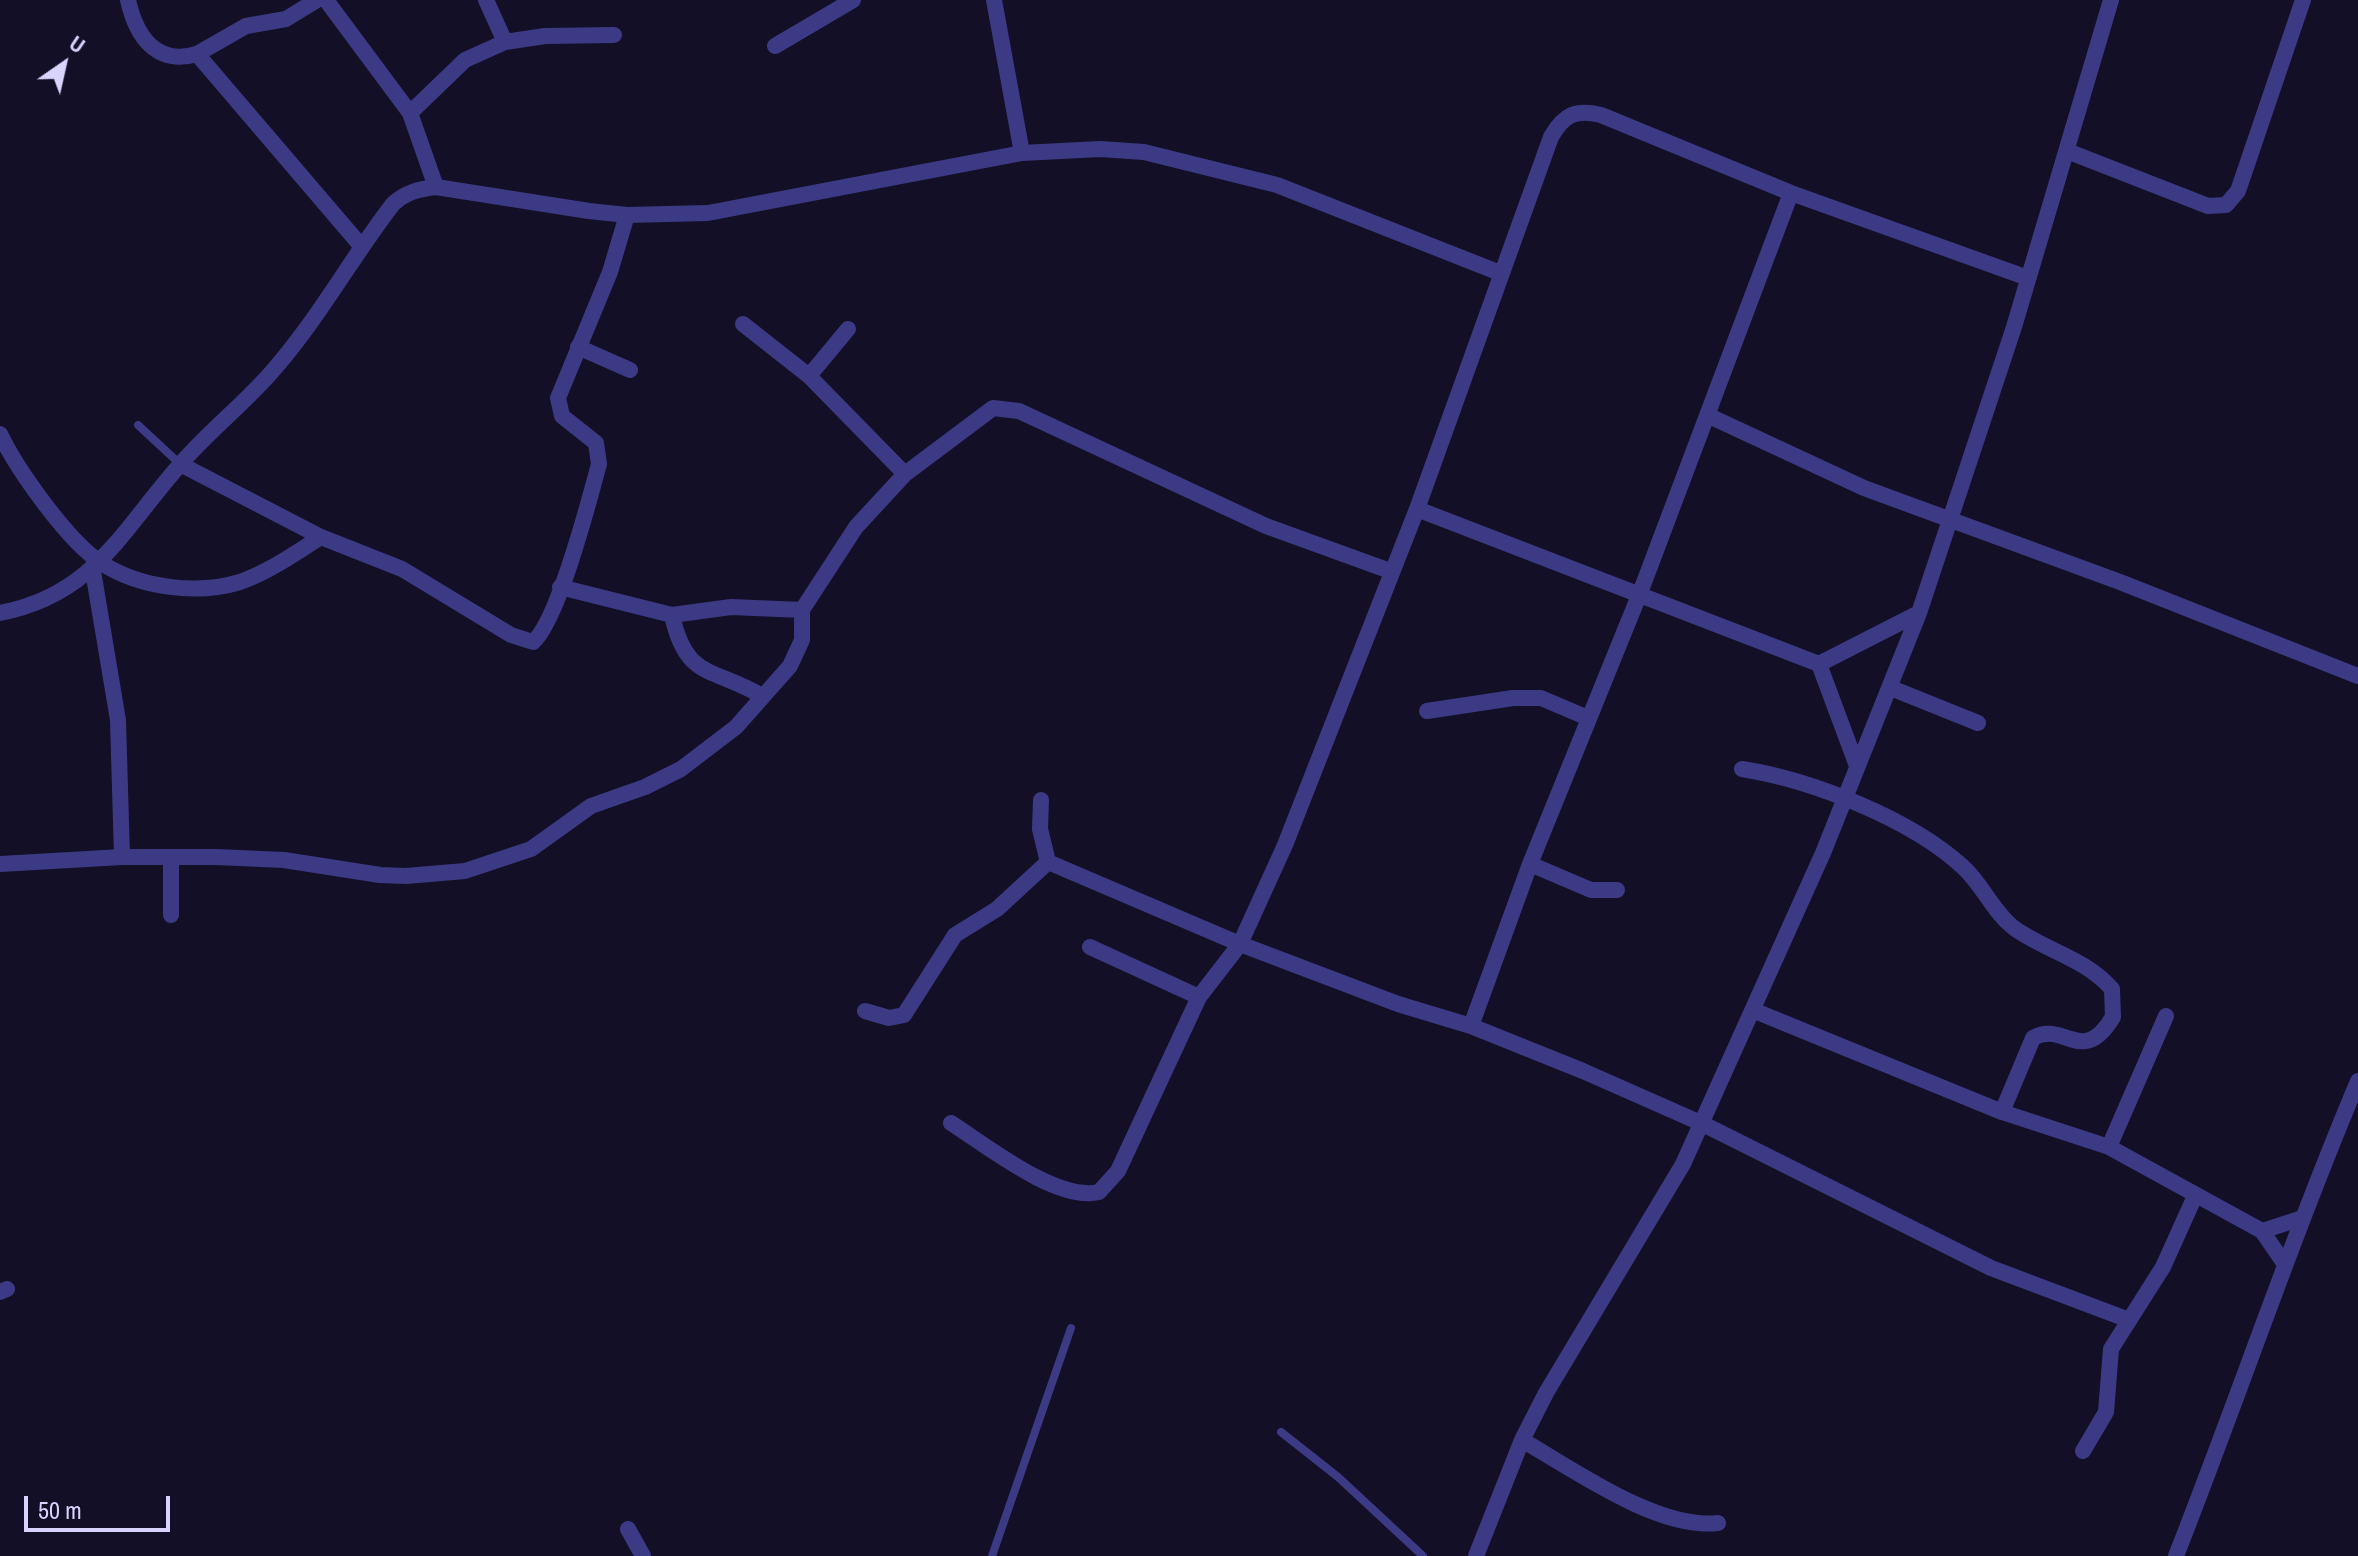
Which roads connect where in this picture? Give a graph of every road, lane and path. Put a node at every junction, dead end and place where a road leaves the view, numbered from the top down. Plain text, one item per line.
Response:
1 (128, 0) edge
2 (317, 0) edge
3 (326, 0) edge
4 (486, 0) edge
5 (853, 0) edge
6 (994, 0) edge
7 (2111, 0) edge
8 (2303, 0) edge
9 (614, 35) dead end
10 (505, 42) junction
11 (775, 46) dead end
12 (197, 54) junction
13 (410, 113) junction
14 (2067, 151) junction
15 (1022, 153) junction
16 (436, 187) junction
17 (1791, 193) junction
18 (627, 215) junction
19 (362, 247) junction
20 (1500, 273) junction
21 (2028, 278) junction
22 (743, 324) dead end
23 (848, 329) dead end
24 (578, 347) junction
25 (630, 370) dead end
26 (809, 376) junction
27 (1707, 415) junction
28 (138, 425) dead end
29 (0, 434) edge
30 (180, 464) junction
31 (905, 474) junction
32 (1417, 509) junction
33 (1949, 521) junction
34 (321, 537) junction
35 (96, 567) junction
36 (1390, 571) junction
37 (560, 587) junction
38 (1640, 593) junction
39 (802, 610) junction
40 (0, 613) edge
41 (1919, 613) junction
42 (672, 615) junction
43 (1819, 664) junction
44 (2358, 676) edge
45 (1891, 688) junction
46 (762, 696) junction
47 (1427, 711) dead end
48 (1588, 718) junction
49 (1978, 723) dead end
50 (1857, 766) junction
51 (1742, 769) dead end
52 (1041, 800) dead end
53 (1844, 801) junction
54 (122, 857) junction
55 (171, 858) junction
56 (1048, 862) junction
57 (0, 864) edge
58 (1530, 864) junction
59 (1617, 890) dead end
60 (171, 915) dead end
61 (1240, 944) junction
62 (1090, 947) dead end
63 (1199, 997) junction
64 (865, 1011) dead end
65 (1755, 1011) junction
66 (2166, 1016) dead end
67 (1471, 1026) junction
68 (2358, 1081) edge
69 (2002, 1112) junction
70 (951, 1123) dead end
71 (1703, 1124) junction
72 (2109, 1147) junction
73 (2195, 1196) junction
74 (2302, 1218) junction
75 (2262, 1231) junction
76 (2284, 1263) junction
77 (2129, 1320) junction
78 (1071, 1328) dead end
79 (1281, 1432) dead end
80 (1522, 1440) junction
81 (2083, 1451) dead end
82 (1718, 1523) dead end
83 (628, 1529) dead end
84 (643, 1556) edge
85 (992, 1556) edge
86 (1423, 1556) edge
87 (1476, 1556) edge
88 (2176, 1556) edge

1 - 12 street
2 - 12 street
3 - 13 street
4 - 10 street
5 - 11 street
6 - 15 street
7 - 14 street
8 - 14 street
9 - 10 street
10 - 13 street
12 - 19 street
13 - 16 street
14 - 21 street
15 - 18 street
15 - 20 street
16 - 18 street
16 - 19 street
17 - 20 street
17 - 21 street
17 - 27 street
18 - 24 street
19 - 30 street
20 - 32 street
21 - 33 street
22 - 26 street
23 - 26 street
24 - 25 street
24 - 37 street
26 - 31 street
27 - 33 street
27 - 38 street
28 - 30 lane
29 - 35 street
30 - 34 street
30 - 35 street
31 - 36 street
31 - 39 street
32 - 36 street
32 - 38 street
33 - 41 street
33 - 44 street
34 - 35 street
34 - 37 street
35 - 40 street
35 - 54 street
36 - 61 street
37 - 42 street
38 - 43 street
38 - 48 street
39 - 42 street
39 - 46 street
41 - 43 street
41 - 45 street
42 - 46 street
43 - 50 street
45 - 49 street
45 - 50 street
46 - 55 street
47 - 48 street
48 - 58 street
50 - 53 street
51 - 53 street
52 - 56 street
53 - 65 street
53 - 69 street
54 - 55 street
54 - 57 street
55 - 60 street
56 - 61 street
56 - 64 street
58 - 59 street
58 - 67 street
61 - 63 street
61 - 67 street
62 - 63 street
63 - 70 street
65 - 69 street
65 - 71 street
66 - 72 street
67 - 71 street
68 - 74 street
69 - 72 street
71 - 77 street
71 - 80 street
72 - 73 street
73 - 75 street
73 - 77 street
74 - 75 street
74 - 76 street
75 - 76 street
76 - 88 street
77 - 81 street
78 - 85 lane
79 - 86 lane
80 - 82 street
80 - 87 street
83 - 84 street

